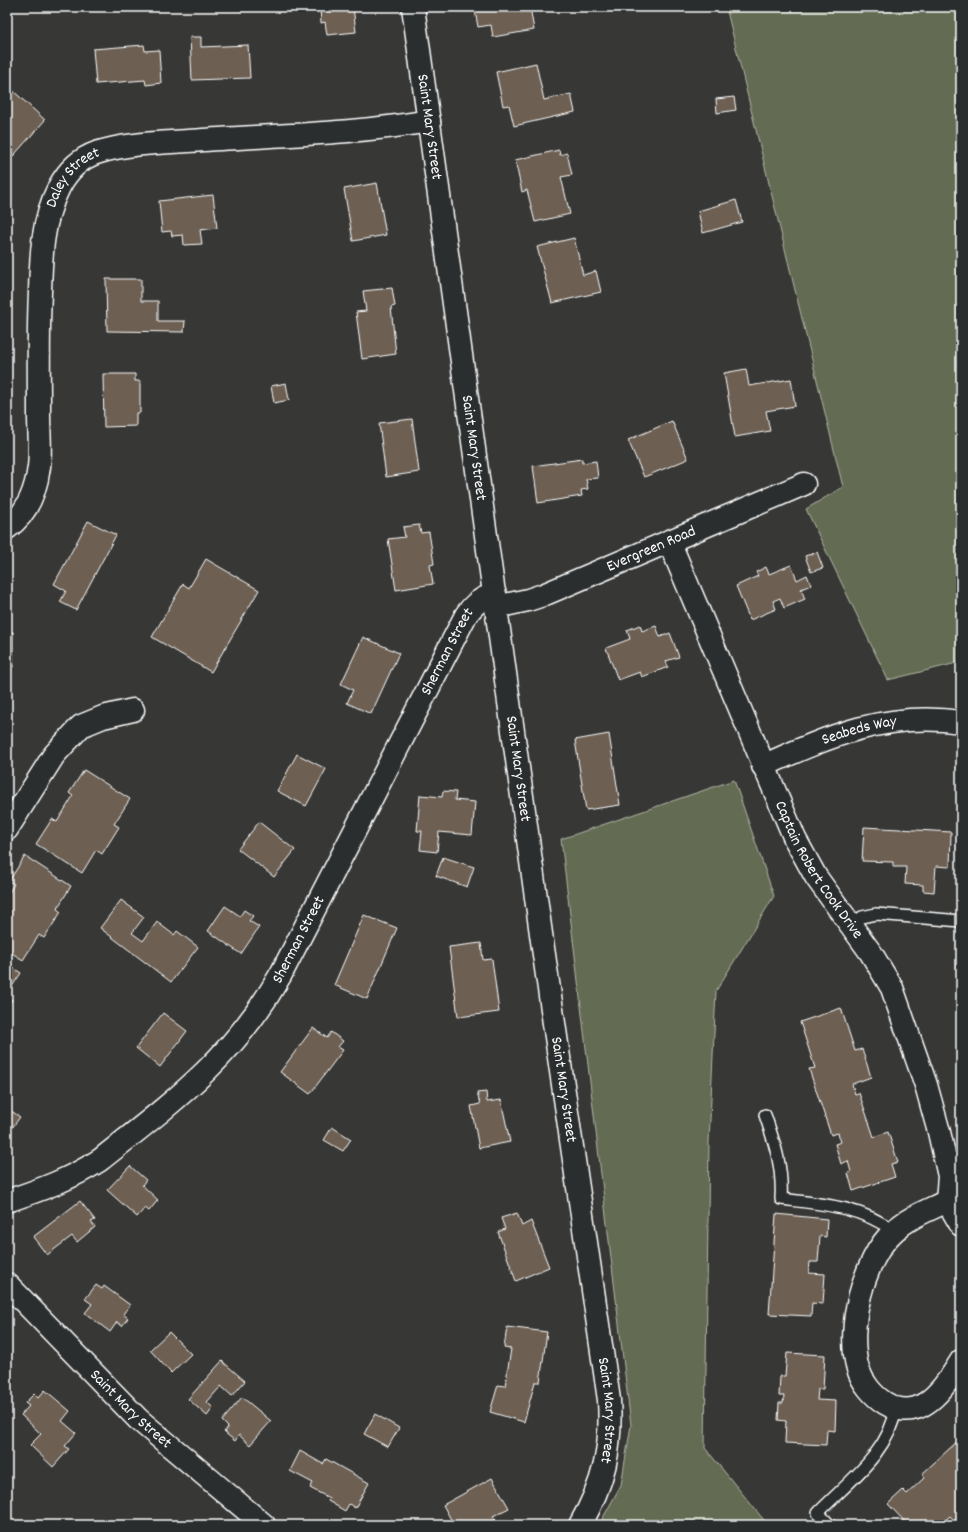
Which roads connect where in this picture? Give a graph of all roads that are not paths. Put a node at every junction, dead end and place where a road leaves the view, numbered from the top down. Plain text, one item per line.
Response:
1 (413, 7) edge
2 (429, 122) junction
3 (804, 484) dead end
4 (7, 528) edge
5 (669, 542) junction
6 (495, 601) junction
7 (133, 710) dead end
8 (961, 722) edge
9 (763, 766) junction
10 (7, 829) edge
11 (961, 921) edge
12 (851, 926) junction
13 (765, 1115) dead end
14 (953, 1158) edge
15 (7, 1201) edge
16 (947, 1201) junction
17 (961, 1225) edge
18 (894, 1231) junction
19 (7, 1284) edge
20 (961, 1361) edge
21 (896, 1408) junction
22 (264, 1525) edge
23 (580, 1525) edge
24 (830, 1525) edge

1 - 2 street, Saint Mary Street
2 - 4 street, Daley Street
2 - 6 street, Saint Mary Street
3 - 5 street, Evergreen Road
5 - 6 street, Evergreen Road
5 - 9 street, Captain Robert Cook Drive
6 - 15 street, Sherman Street
6 - 23 street, Saint Mary Street
7 - 10 street
8 - 9 street, Seabeds Way
9 - 12 street, Captain Robert Cook Drive
11 - 12 lane
12 - 14 street, Captain Robert Cook Drive
13 - 18 lane
14 - 16 street, Captain Robert Cook Drive
16 - 17 street
16 - 18 street
18 - 21 street
19 - 22 street, Saint Mary Street
20 - 21 street
21 - 24 lane

